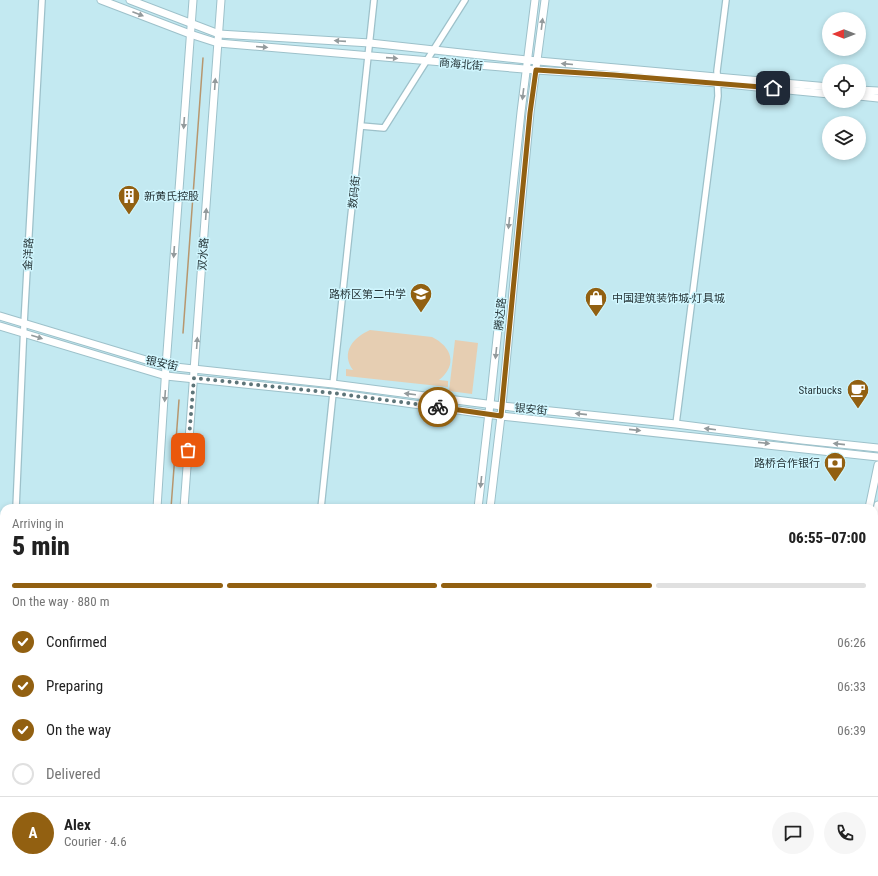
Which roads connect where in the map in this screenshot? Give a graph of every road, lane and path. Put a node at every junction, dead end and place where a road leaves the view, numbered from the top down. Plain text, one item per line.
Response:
1 (42, 0) edge
2 (101, 0) edge
3 (130, 0) edge
4 (193, 0) edge
5 (221, 0) edge
6 (374, 0) edge
7 (465, 0) edge
8 (535, 0) edge
9 (545, 0) edge
10 (726, 0) edge
11 (191, 23) junction
12 (190, 34) junction
13 (219, 34) junction
14 (218, 43) junction
15 (370, 43) junction
16 (433, 51) junction
17 (369, 56) junction
18 (427, 60) junction
19 (527, 60) junction
20 (537, 61) junction
21 (526, 69) junction
22 (536, 70) junction
23 (717, 80) junction
24 (822, 87) edge
25 (866, 90) edge
26 (878, 91) edge
27 (822, 93) edge
28 (866, 97) edge
29 (878, 98) edge
30 (361, 126) junction
31 (0, 316) edge
32 (24, 324) junction
33 (0, 326) edge
34 (24, 333) junction
35 (166, 366) junction
36 (195, 369) junction
37 (166, 376) junction
38 (194, 378) junction
39 (334, 384) junction
40 (333, 393) junction
41 (490, 404) junction
42 (502, 406) junction
43 (488, 414) junction
44 (501, 416) junction
45 (676, 424) junction
46 (878, 448) edge
47 (878, 457) edge
48 (878, 465) edge
49 (16, 504) edge
50 (157, 504) edge
51 (184, 504) edge
52 (321, 504) edge
53 (478, 504) edge
54 (490, 504) edge
55 (870, 504) edge

1 - 32 street, 金洋路
2 -> 12 main road, 商海北街
3 - 11 main road, 商海北街
4 - 11 main road
5 - 13 main road, 双水路
6 - 15 street, 数码街
7 - 16 street
8 - 19 main road, 腾达路
20 -> 9 main road, 腾达路
10 - 23 street
11 - 12 main road
11 - 13 main road, 商海北街
12 - 14 main road, 商海北街
12 -> 35 main road
13 - 14 main road, 双水路
15 -> 13 main road, 商海北街
14 -> 17 main road, 商海北街
36 -> 14 main road, 双水路
15 - 16 main road, 商海北街
15 - 17 street, 数码街
16 - 18 street
16 - 19 main road, 商海北街
17 -> 18 main road, 商海北街
17 - 30 street, 数码街
18 - 21 main road, 商海北街
18 - 30 street
19 - 20 main road, 商海北街
19 - 21 main road, 腾达路
20 - 22 main road, 腾达路
23 -> 20 main road, 商海北街
21 - 22 main road, 商海北街
21 -> 41 main road, 腾达路
22 - 23 main road, 商海北街
22 - 42 main road, 腾达路
23 - 24 main road, 商海北街
23 - 27 main road, 商海北街
23 - 45 street
25 - 26 main road
28 - 29 main road
30 - 39 street, 数码街
31 - 32 main road, 银安街
32 - 34 street, 金洋路
32 - 35 main road, 银安街
33 - 34 main road, 银安街
34 -> 37 main road, 银安街
34 - 49 street, 金洋路
35 - 36 main road, 银安街
35 - 37 main road
36 - 38 main road, 双水路
36 - 39 main road, 银安街
37 - 38 main road, 银安街
37 -> 50 main road
38 - 40 main road, 银安街
38 - 51 main road, 双水路
41 -> 39 main road, 银安街
40 - 43 main road, 银安街
40 - 52 street
41 - 42 main road, 银安街
41 - 43 main road, 腾达路
42 - 44 main road, 腾达路
45 -> 42 main road, 银安街
43 - 44 main road, 银安街
43 -> 53 main road, 腾达路
44 -> 47 main road, 银安街
44 - 54 main road, 腾达路
46 -> 45 main road, 银安街
48 - 55 main road

